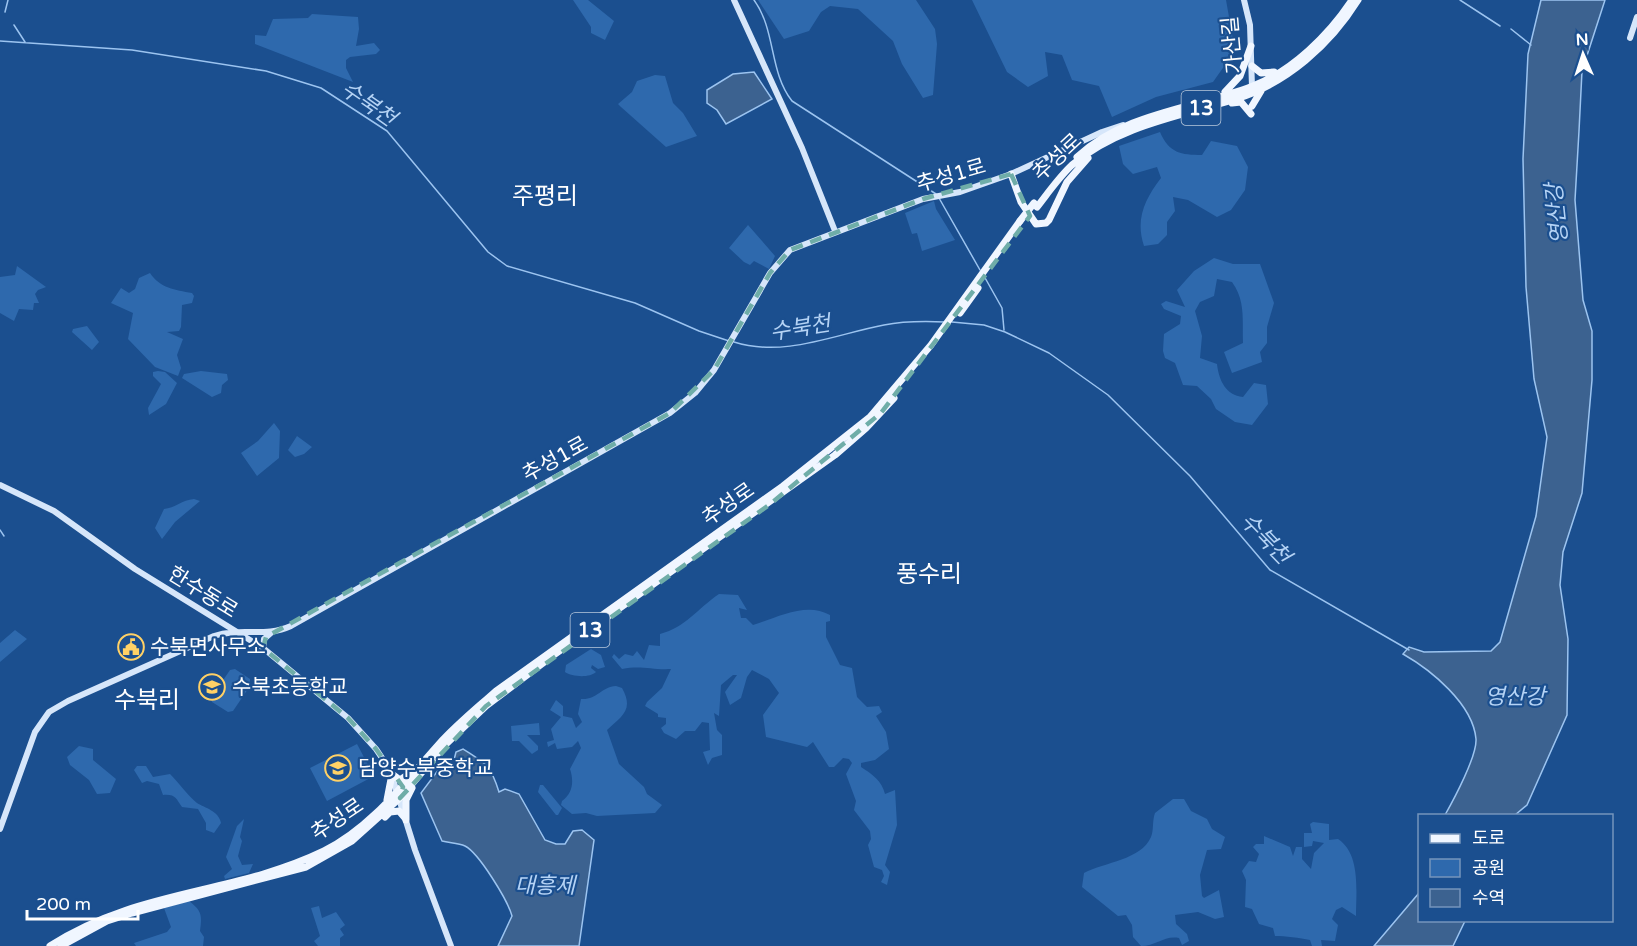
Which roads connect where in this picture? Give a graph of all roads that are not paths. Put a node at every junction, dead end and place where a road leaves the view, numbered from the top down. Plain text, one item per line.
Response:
1 (734, 0) edge
2 (1244, 0) edge
3 (1352, 0) edge
4 (1358, 0) edge
5 (1637, 17) edge
6 (1630, 38) dead end
7 (1251, 46) junction
8 (1252, 66) junction
9 (1279, 71) junction
10 (1252, 87) junction
11 (1265, 87) junction
12 (1218, 100) junction
13 (1138, 121) junction
14 (1099, 147) junction
15 (1011, 174) junction
16 (1036, 205) junction
17 (835, 231) junction
18 (932, 346) junction
19 (0, 485) edge
20 (233, 630) junction
21 (272, 632) junction
22 (263, 648) junction
23 (454, 728) junction
24 (448, 742) junction
25 (392, 774) junction
26 (399, 795) junction
27 (382, 808) junction
28 (406, 820) junction
29 (0, 829) edge
30 (352, 842) junction
31 (232, 885) junction
32 (185, 895) junction
33 (50, 946) edge
34 (61, 946) edge
35 (451, 946) edge

1 - 17 street
2 - 7 street, 가산길
3 - 9 main road, 추성로 / 13
4 - 11 main road, 추성로 / 13
5 - 6 street
7 - 8 street, 가산길
7 - 12 main road
8 - 9 main road
8 - 10 street, 가산길
9 - 10 main road, 추성로 / 13
10 - 12 main road, 추성로 / 13
11 - 12 main road, 추성로 / 13
11 - 12 main road
12 - 13 main road, 추성로 / 13
12 - 14 main road, 추성로 / 13
13 - 15 street, 추성1로
13 - 16 main road, 추성로 / 13
14 - 15 main road
14 - 16 main road, 추성로 / 13
15 - 17 street, 추성1로
16 - 18 main road, 추성로 / 13, bridge
17 - 21 street, 추성1로
18 - 23 main road, 추성로 / 13
18 - 24 main road, 추성로 / 13
19 - 20 street, 한수동로
20 - 21 street, 추성1로
20 - 22 street, 한수동로
20 - 29 street, 추성1로
21 - 22 street
22 - 25 street, 한수동로
23 - 25 main road
23 - 26 main road, 추성로 / 13
24 - 26 main road, 추성로 / 13
24 - 28 main road
25 - 26 street, 한수동로
25 - 27 main road
26 - 27 main road, 추성로 / 13
26 - 28 street, 한수동로
26 - 30 main road, 추성로 / 13
27 - 31 main road, 추성로 / 13
28 - 30 main road
28 - 35 street, 한수동로
30 - 31 main road, 추성로 / 13
31 - 32 main road, 추성로 / 13
32 - 33 main road, 추성로 / 13
32 - 34 main road, 추성로 / 13

